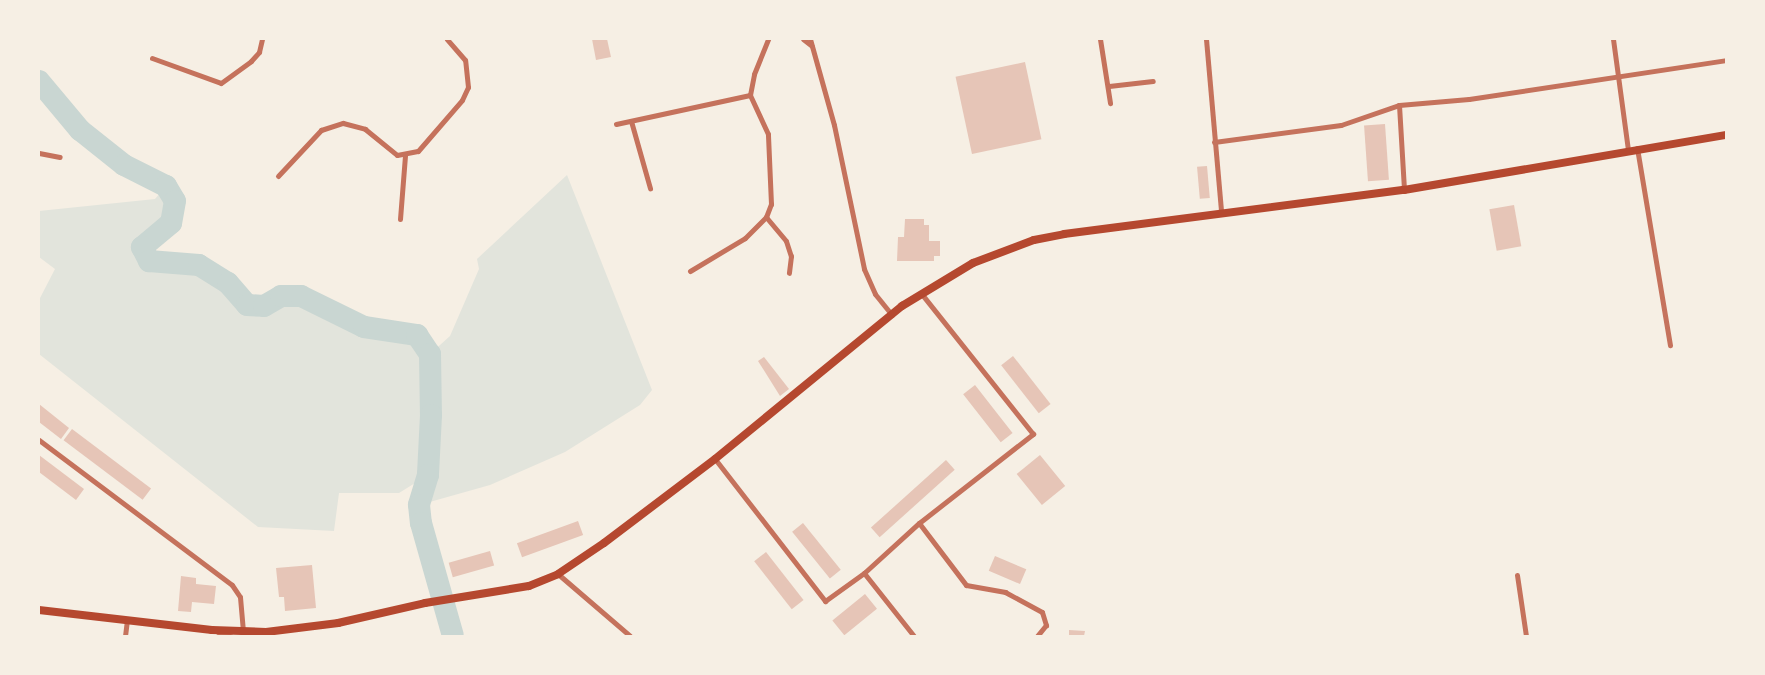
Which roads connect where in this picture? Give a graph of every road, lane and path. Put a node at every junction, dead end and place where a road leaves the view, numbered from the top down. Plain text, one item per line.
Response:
1 (262, 39) edge
2 (447, 39) edge
3 (768, 39) edge
4 (803, 39) edge
5 (810, 39) edge
6 (1100, 39) edge
7 (1206, 39) edge
8 (1612, 39) edge
9 (813, 48) junction
10 (152, 58) dead end
11 (1726, 60) edge
12 (1618, 78) junction
13 (1153, 81) dead end
14 (1109, 86) junction
15 (750, 95) junction
16 (1110, 103) dead end
17 (1399, 105) junction
18 (631, 121) junction
19 (616, 124) dead end
20 (1726, 135) edge
21 (1214, 142) junction
22 (1633, 149) junction
23 (39, 153) edge
24 (405, 156) junction
25 (60, 157) dead end
26 (278, 176) dead end
27 (650, 188) dead end
28 (1404, 190) junction
29 (1221, 212) junction
30 (766, 217) junction
31 (400, 219) dead end
32 (690, 271) dead end
33 (789, 273) dead end
34 (921, 293) junction
35 (892, 315) junction
36 (1670, 345) dead end
37 (39, 440) edge
38 (715, 459) junction
39 (919, 523) junction
40 (864, 573) junction
41 (558, 574) junction
42 (1516, 575) dead end
43 (39, 610) edge
44 (127, 620) junction
45 (232, 632) junction
46 (243, 632) junction
47 (125, 636) edge
48 (218, 636) edge
49 (630, 636) edge
50 (914, 636) edge
51 (1037, 636) edge
52 (1526, 636) edge

1 - 10 street
2 - 24 street
3 - 15 street
4 - 9 street
5 - 9 street
6 - 14 street
7 - 21 street
8 - 12 street
9 - 35 street
11 - 12 street
12 - 17 street
12 - 22 street
13 - 14 street
14 - 16 street
15 - 18 street
15 - 30 street
17 - 21 street
17 - 28 street
18 - 19 street
18 - 27 street
20 - 22 main road
21 - 29 street
22 - 28 main road
22 - 36 street
23 - 25 street
24 - 26 street
24 - 31 street
28 - 29 main road
29 - 34 main road
30 - 32 street
30 - 33 street
34 - 35 main road
34 - 39 street
35 - 38 main road
37 - 46 street
38 - 40 street
38 - 41 main road
39 - 40 street
39 - 51 street
40 - 50 street
41 - 46 main road
41 - 49 street
42 - 52 street
43 - 44 main road
44 - 45 main road
44 - 47 street
45 - 46 main road
45 - 48 street

